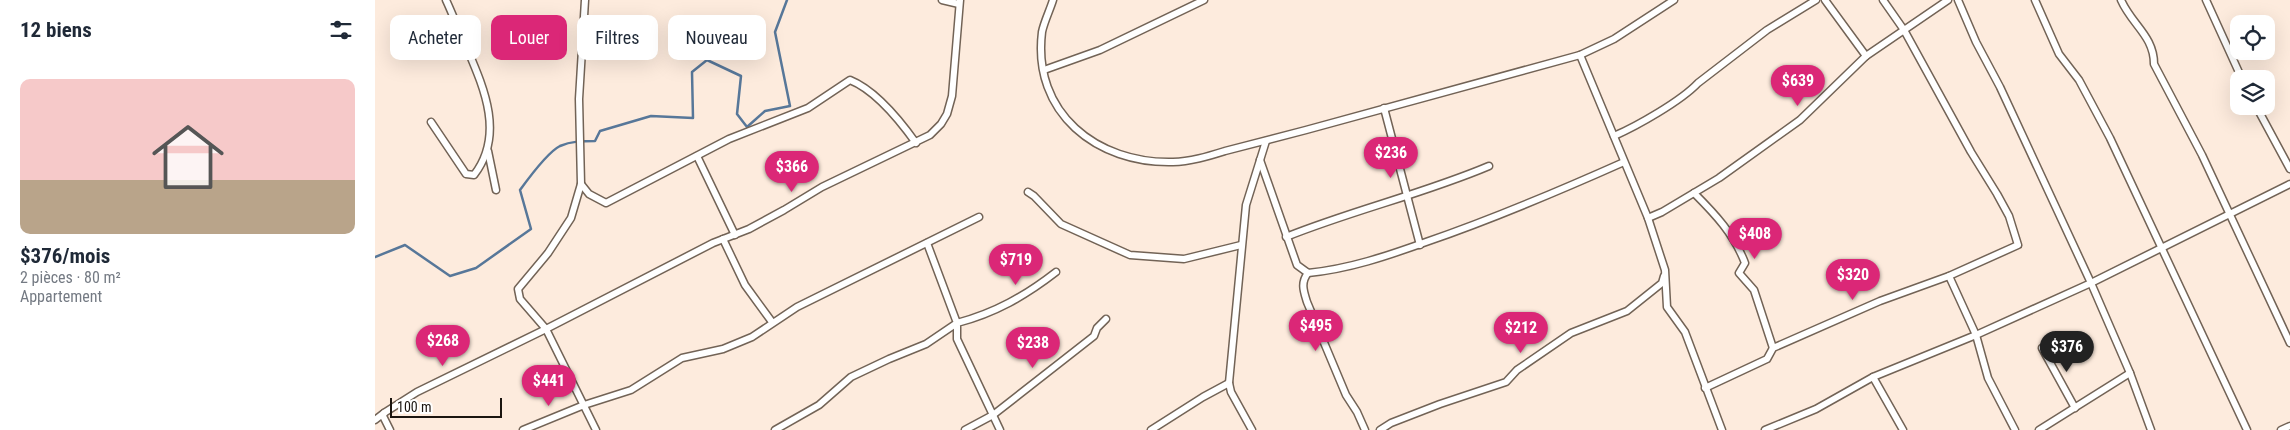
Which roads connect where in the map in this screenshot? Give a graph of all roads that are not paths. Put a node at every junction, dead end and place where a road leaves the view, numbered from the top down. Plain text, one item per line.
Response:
1 (446, 0) edge
2 (585, 0) edge
3 (942, 0) edge
4 (1053, 0) edge
5 (1204, 0) edge
6 (1674, 0) edge
7 (1816, 0) edge
8 (1825, 0) edge
9 (1883, 0) edge
10 (1948, 0) edge
11 (1958, 0) edge
12 (2035, 0) edge
13 (2121, 0) edge
14 (2206, 0) edge
15 (959, 2) edge
16 (1904, 30) junction
17 (1580, 55) junction
18 (1866, 56) junction
19 (1045, 70) junction
20 (2238, 70) edge
21 (1384, 108) junction
22 (2262, 115) edge
23 (431, 122) dead end
24 (1614, 136) junction
25 (1266, 141) junction
26 (916, 143) junction
27 (487, 150) junction
28 (697, 156) junction
29 (1260, 160) junction
30 (1624, 162) junction
31 (1489, 166) dead end
32 (2290, 169) edge
33 (581, 184) junction
34 (2290, 184) edge
35 (496, 190) dead end
36 (1028, 192) dead end
37 (1694, 193) junction
38 (1406, 196) junction
39 (2230, 214) junction
40 (979, 217) dead end
41 (1648, 218) junction
42 (735, 235) junction
43 (1287, 238) junction
44 (723, 239) junction
45 (927, 243) junction
46 (1241, 245) junction
47 (1420, 245) junction
48 (2163, 248) junction
49 (1665, 270) junction
50 (1056, 272) dead end
51 (1308, 274) junction
52 (1949, 276) junction
53 (2091, 282) junction
54 (1106, 319) dead end
55 (772, 322) junction
56 (957, 323) junction
57 (546, 329) junction
58 (1976, 334) junction
59 (2290, 343) edge
60 (1773, 348) junction
61 (2042, 348) dead end
62 (2130, 373) junction
63 (1873, 377) junction
64 (1229, 383) junction
65 (1705, 388) junction
66 (584, 405) junction
67 (2075, 408) junction
68 (384, 412) junction
69 (993, 415) junction
70 (375, 420) edge
71 (2290, 426) edge
72 (390, 430) edge
73 (523, 430) edge
74 (596, 430) edge
75 (775, 430) edge
76 (965, 430) edge
77 (1000, 430) edge
78 (1151, 430) edge
79 (1252, 430) edge
80 (1365, 430) edge
81 (1380, 430) edge
82 (1722, 430) edge
83 (1765, 430) edge
84 (1903, 430) edge
85 (2015, 430) edge
86 (2039, 430) edge
87 (2151, 430) edge
88 (2247, 430) edge
89 (2281, 430) edge

1 - 27 street
2 - 33 street
3 - 15 street
4 - 19 street
5 - 19 street
6 - 17 street
7 - 24 street
8 - 18 street
9 - 16 street
10 - 16 street
11 - 53 street
12 - 48 street
13 - 39 street
14 - 20 street
15 - 26 street
16 - 18 street
16 - 52 street
17 - 21 street
17 - 24 street
18 - 37 street
19 - 25 street
21 - 25 street
21 - 38 street
22 - 32 street
23 - 27 street
24 - 30 street
25 - 29 street
26 - 28 street
26 - 42 street
27 - 35 street
28 - 33 street
28 - 42 street
29 - 43 street
29 - 46 street
30 - 41 street
30 - 47 street
31 - 38 street
33 - 57 street
34 - 39 street
36 - 46 street
37 - 41 street
37 - 60 street
38 - 43 street
38 - 47 street
39 - 48 street
39 - 59 street
40 - 45 street
41 - 49 street
42 - 44 street
43 - 51 street
44 - 55 street
44 - 57 street
45 - 55 street
45 - 56 street
46 - 64 street
47 - 51 street
48 - 53 street
48 - 88 street
49 - 65 street
49 - 81 street
50 - 56 street
51 - 80 street
52 - 58 street
52 - 60 street
53 - 58 street
53 - 62 street
54 - 69 street
55 - 66 street
56 - 69 street
56 - 75 street
57 - 66 street
57 - 68 street
58 - 63 street
58 - 85 street
60 - 65 street
61 - 67 street
62 - 67 street
62 - 87 street
63 - 83 street
63 - 84 street
64 - 78 street
64 - 79 street
65 - 82 street
66 - 73 street
66 - 74 street
67 - 86 street
68 - 70 street
68 - 72 street
69 - 76 street
69 - 77 street
71 - 89 street

